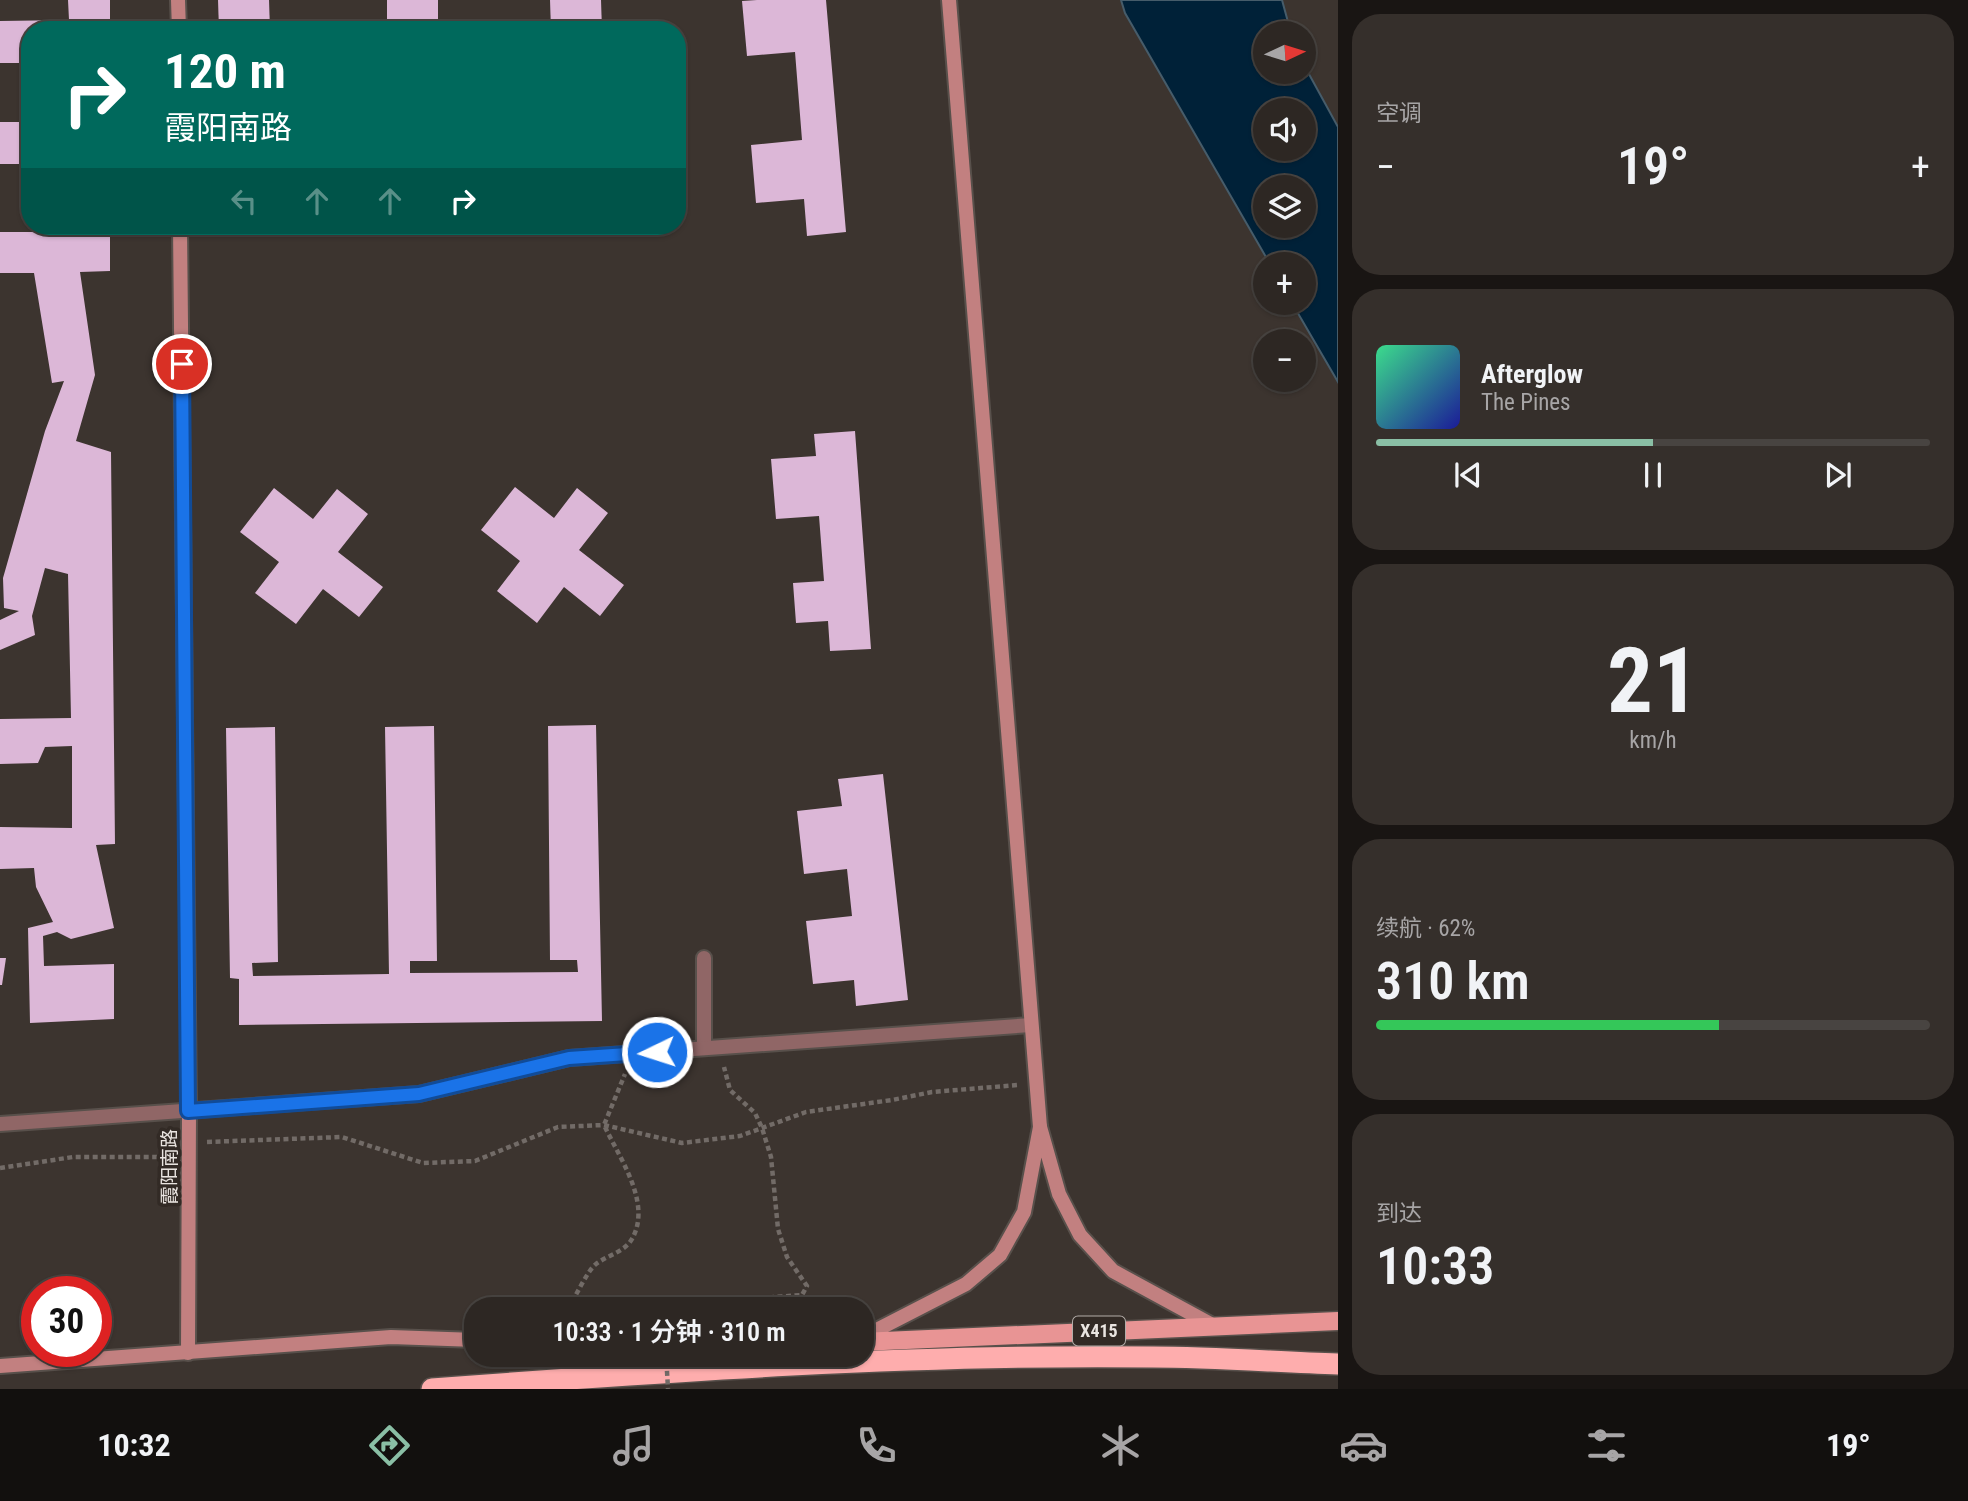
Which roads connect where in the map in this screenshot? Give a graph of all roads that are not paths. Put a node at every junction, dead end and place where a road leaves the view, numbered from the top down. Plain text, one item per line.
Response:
1 (178, 0) edge
2 (949, 0) edge
3 (179, 21) edge
4 (180, 235) edge
5 (704, 958) dead end
6 (1031, 1025) junction
7 (711, 1048) junction
8 (188, 1111) junction
9 (0, 1124) edge
10 (1040, 1126) junction
11 (1338, 1310) edge
12 (1338, 1321) edge
13 (1273, 1323) junction
14 (1214, 1326) junction
15 (874, 1333) edge
16 (874, 1339) edge
17 (464, 1340) edge
18 (188, 1353) junction
19 (1338, 1364) edge
20 (0, 1366) edge
21 (602, 1367) edge
22 (676, 1367) edge
23 (620, 1375) junction
24 (432, 1389) edge

1 - 3 street
2 - 6 street
4 - 8 street, 霞阳南路
5 - 7 street
6 - 7 street
6 - 10 street
7 - 8 street
8 - 9 street
8 - 18 street, 霞阳南路
10 - 14 street
10 - 15 street
11 - 13 main road
12 - 13 main road, X415
13 - 14 main road, X415
14 - 16 main road, X415
17 - 18 street
18 - 20 street
19 - 23 highway
21 - 23 street
22 - 23 main road
23 - 24 highway

